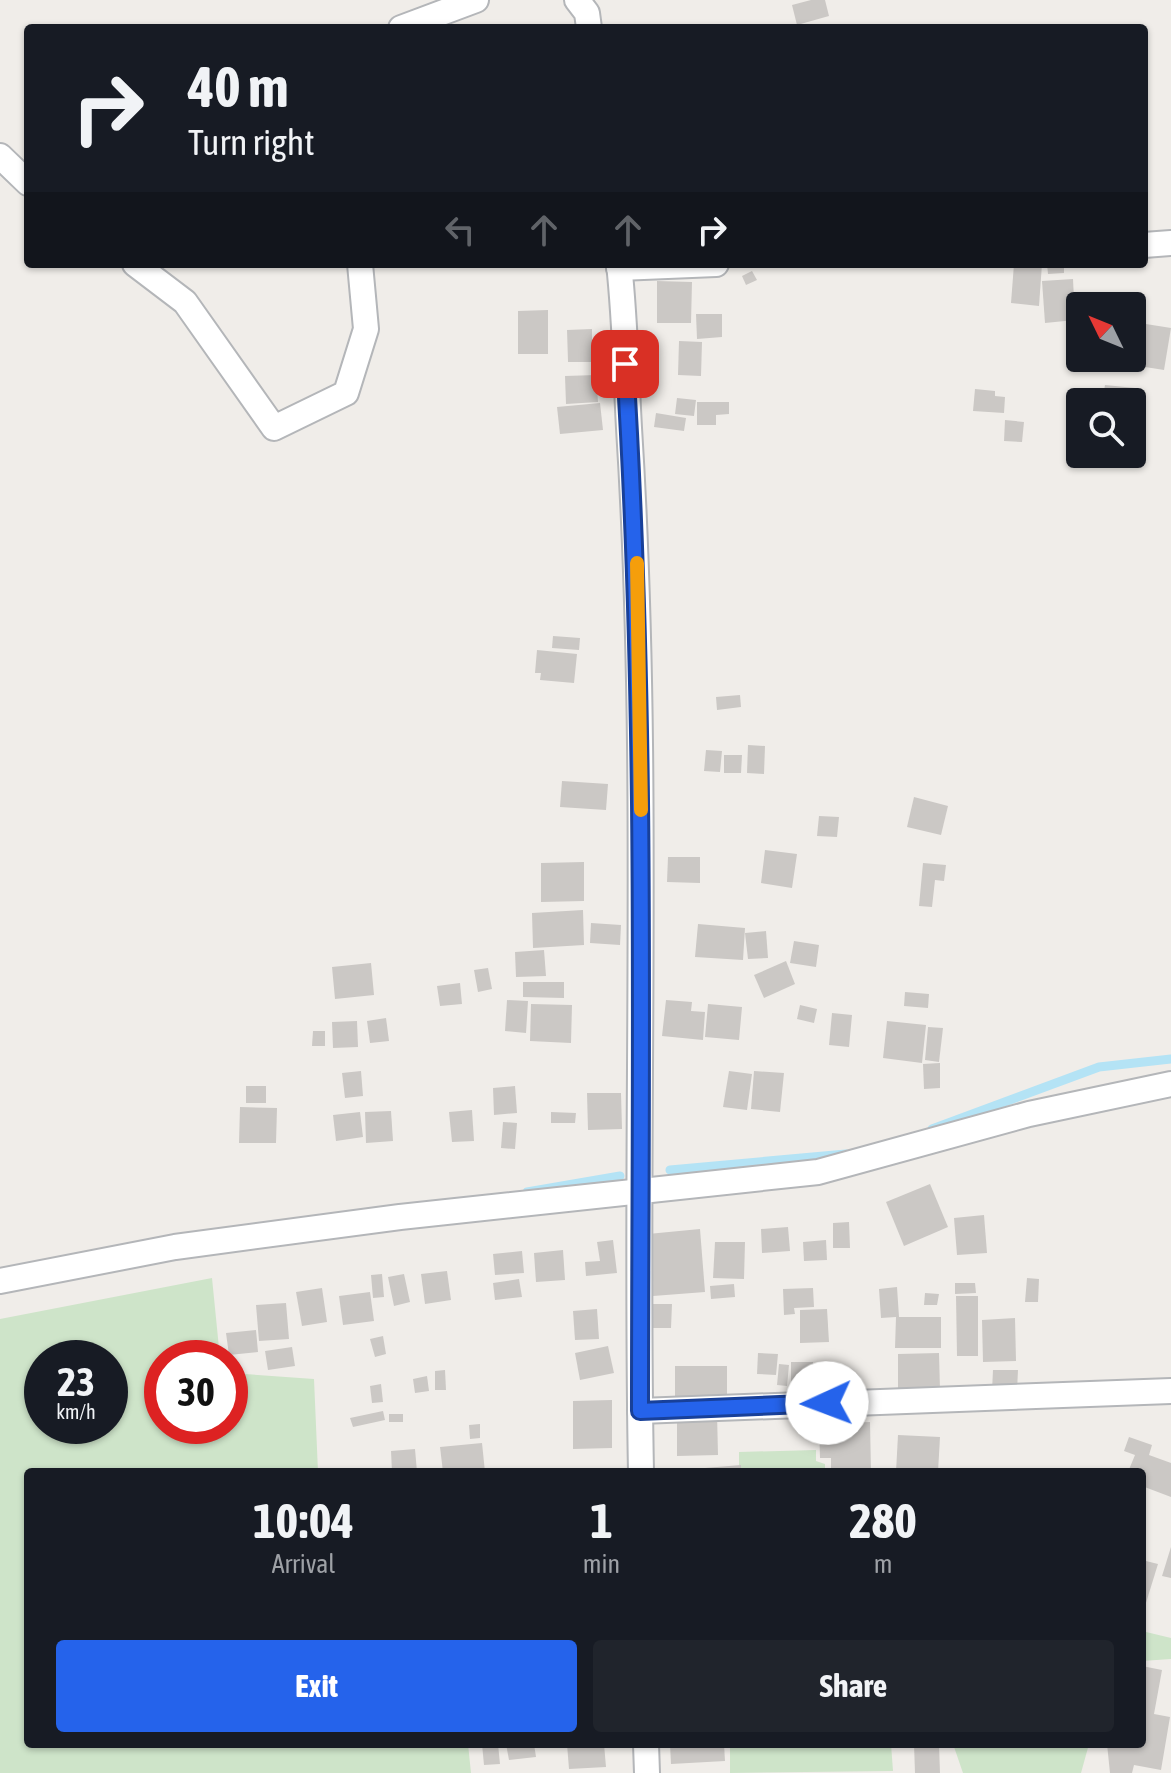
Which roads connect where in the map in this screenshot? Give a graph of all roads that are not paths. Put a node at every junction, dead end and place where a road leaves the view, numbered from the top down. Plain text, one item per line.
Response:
1 (476, 0) edge
2 (577, 0) edge
3 (412, 24) edge
4 (588, 24) edge
5 (0, 156) edge
6 (24, 179) edge
7 (1171, 243) edge
8 (1148, 245) edge
9 (140, 268) edge
10 (360, 268) edge
11 (619, 268) edge
12 (1171, 1084) edge
13 (638, 1193) junction
14 (0, 1281) edge
15 (1171, 1391) edge
16 (640, 1411) junction
17 (641, 1468) edge
18 (646, 1748) edge
19 (647, 1773) edge

1 - 3 street
2 - 4 street
5 - 6 street
7 - 8 street
9 - 10 street
11 - 13 street
12 - 13 street
13 - 14 street
13 - 16 street
15 - 16 street
16 - 17 street
18 - 19 street

